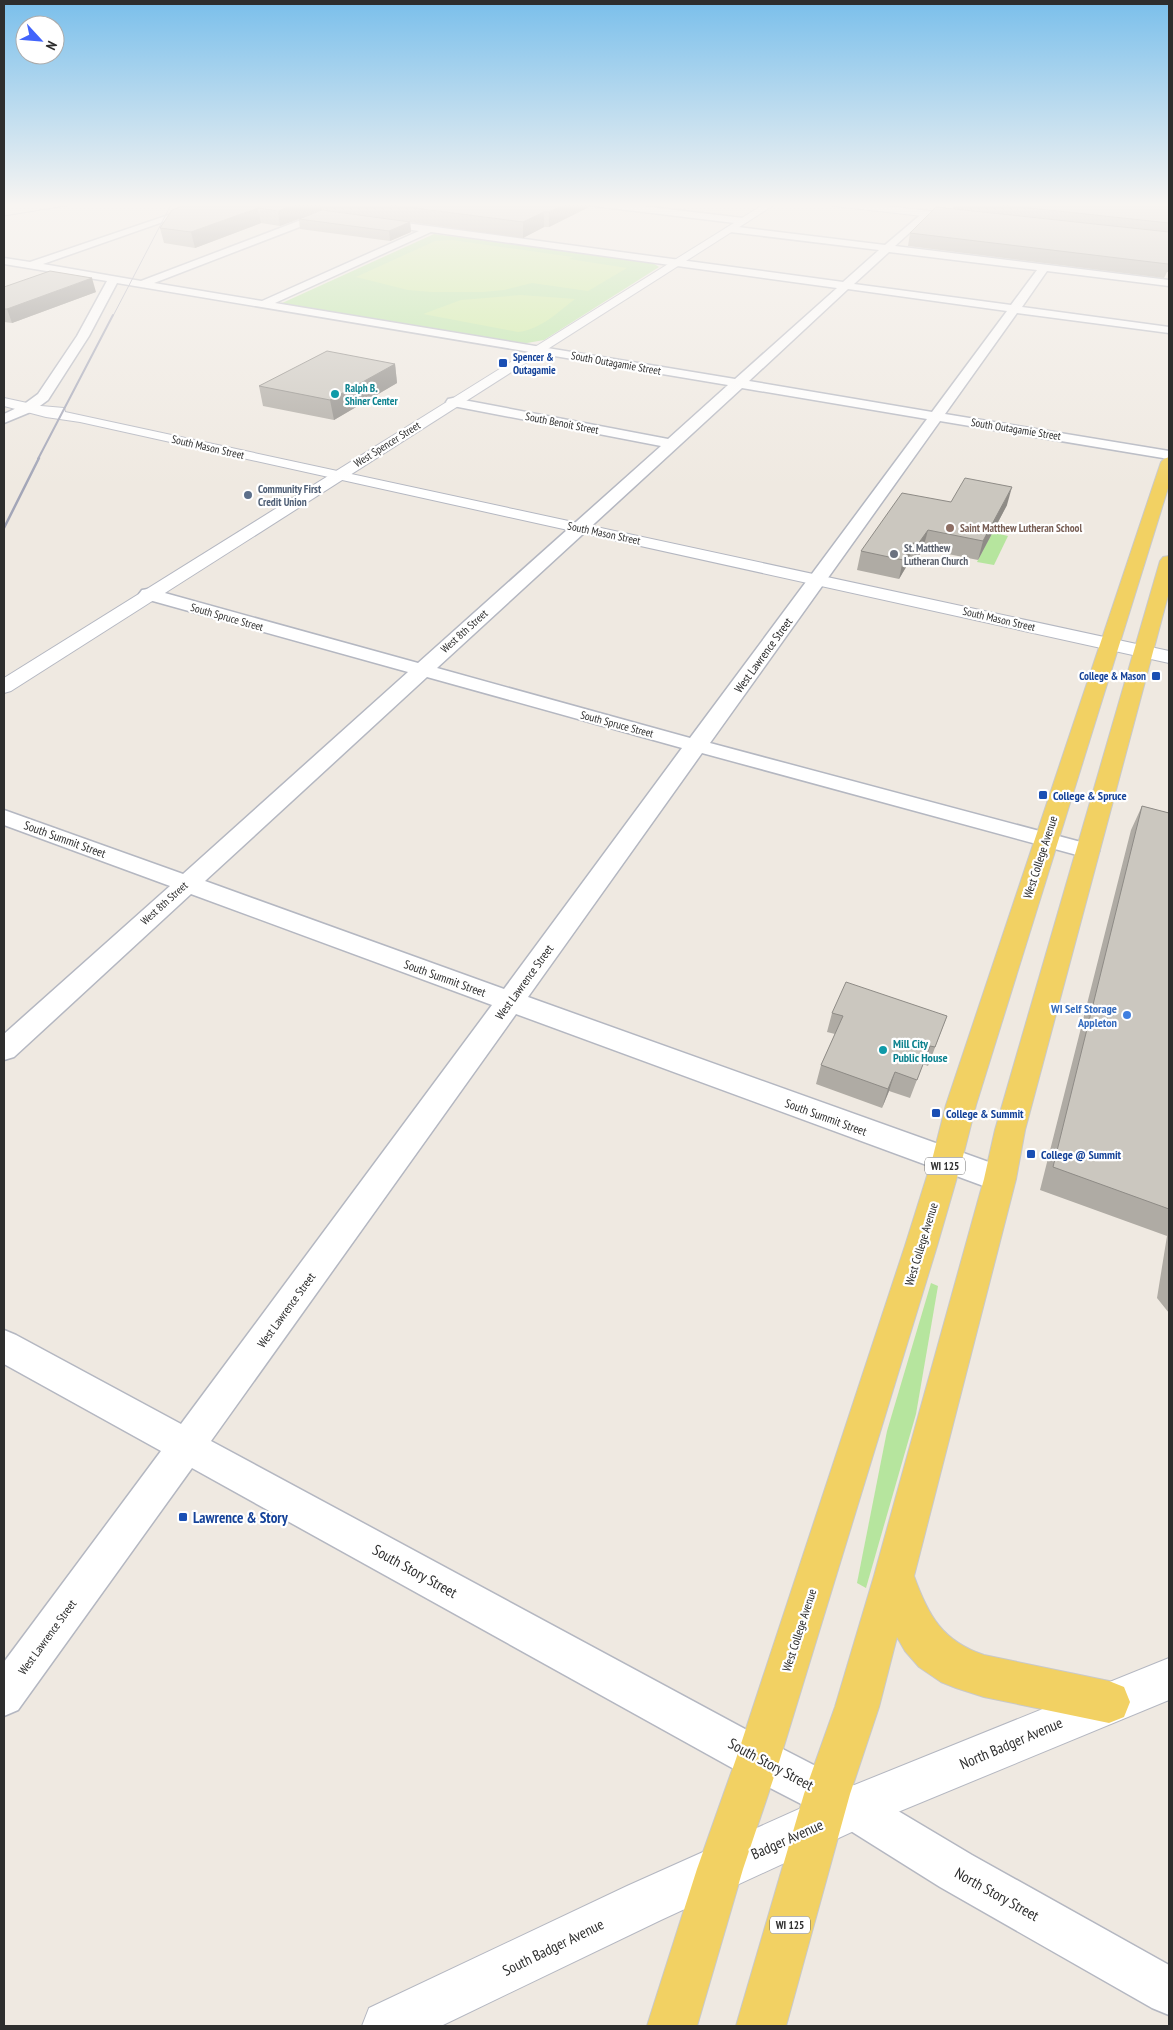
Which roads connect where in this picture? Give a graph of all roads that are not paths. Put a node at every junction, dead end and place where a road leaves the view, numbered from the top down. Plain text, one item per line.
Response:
1 (104, 298) edge
2 (225, 298) edge
3 (278, 298) edge
4 (620, 298) edge
5 (832, 298) edge
6 (931, 298) edge
7 (1022, 298) edge
8 (264, 304) junction
9 (1014, 309) junction
10 (1169, 330) edge
11 (537, 350) junction
12 (739, 383) junction
13 (4, 402) edge
14 (453, 402) junction
15 (34, 409) junction
16 (936, 416) junction
17 (4, 419) edge
18 (672, 444) junction
19 (1169, 455) edge
20 (1169, 462) edge
21 (336, 476) junction
22 (579, 527) junction
23 (1169, 561) edge
24 (818, 580) junction
25 (148, 594) junction
26 (1137, 650) edge
27 (422, 670) junction
28 (4, 687) edge
29 (696, 746) junction
30 (4, 817) edge
31 (1046, 840) junction
32 (1088, 851) junction
33 (186, 883) junction
34 (510, 1002) junction
35 (4, 1050) edge
36 (947, 1160) junction
37 (1000, 1179) junction
38 (4, 1346) edge
39 (186, 1446) junction
40 (894, 1576) junction
41 (1169, 1679) edge
42 (4, 1696) edge
43 (1109, 1702) junction
44 (758, 1758) junction
45 (833, 1809) junction
46 (720, 1869) junction
47 (1169, 1991) edge
48 (387, 2026) edge
49 (672, 2026) edge
50 (761, 2026) edge

1 - 15 street
2 - 8 street, South Outagamie Street
3 - 8 street
4 - 11 street, West Spencer Street
5 - 12 street, West 8th Street
6 - 9 street
7 - 9 street, West Lawrence Street
8 - 11 street, South Outagamie Street
9 - 10 street
9 - 16 street, West Lawrence Street
11 - 12 street, South Outagamie Street
11 - 14 street, West Spencer Street
12 - 16 street, South Outagamie Street
12 - 18 street, West 8th Street
13 - 15 street, South Mason Street
14 - 18 street, South Benoit Street
14 - 21 street, West Spencer Street
15 - 17 street
15 - 21 street, South Mason Street
16 - 19 street, South Outagamie Street
16 - 24 street, West Lawrence Street
18 - 22 street, West 8th Street
20 - 26 main road, West College Avenue / WI 125
21 - 22 street, South Mason Street
21 - 25 street, West Spencer Street
22 - 24 street, South Mason Street
22 - 27 street, West 8th Street
23 - 26 main road, West College Avenue / WI 125
24 - 26 street, South Mason Street
24 - 29 street, West Lawrence Street
25 - 27 street, South Spruce Street
25 - 28 street, West Spencer Street
26 - 31 main road, West College Avenue / WI 125
26 - 32 main road, West College Avenue / WI 125
27 - 29 street, South Spruce Street
27 - 33 street, West 8th Street
29 - 31 street, South Spruce Street
29 - 34 street, West Lawrence Street
30 - 33 street, South Summit Street
31 - 32 street, South Spruce Street
31 - 36 main road, West College Avenue / WI 125
32 - 37 main road, West College Avenue / WI 125
33 - 34 street, South Summit Street
33 - 35 street, West 8th Street
34 - 36 street, South Summit Street
34 - 39 street, West Lawrence Street
36 - 37 street, South Summit Street
36 - 44 main road, West College Avenue / WI 125
37 - 40 main road, West College Avenue / WI 125
38 - 39 street, South Story Street
39 - 42 street, West Lawrence Street
39 - 44 street, South Story Street
40 - 43 main road
40 - 45 main road, West College Avenue / WI 125
41 - 43 street, North Badger Avenue
43 - 45 street, North Badger Avenue
44 - 45 street, South Story Street
44 - 46 main road, West College Avenue / WI 125
45 - 46 street, Badger Avenue
45 - 47 street, North Story Street
45 - 50 main road, West College Avenue / WI 125
46 - 48 street, South Badger Avenue
46 - 49 main road, West College Avenue / WI 125

